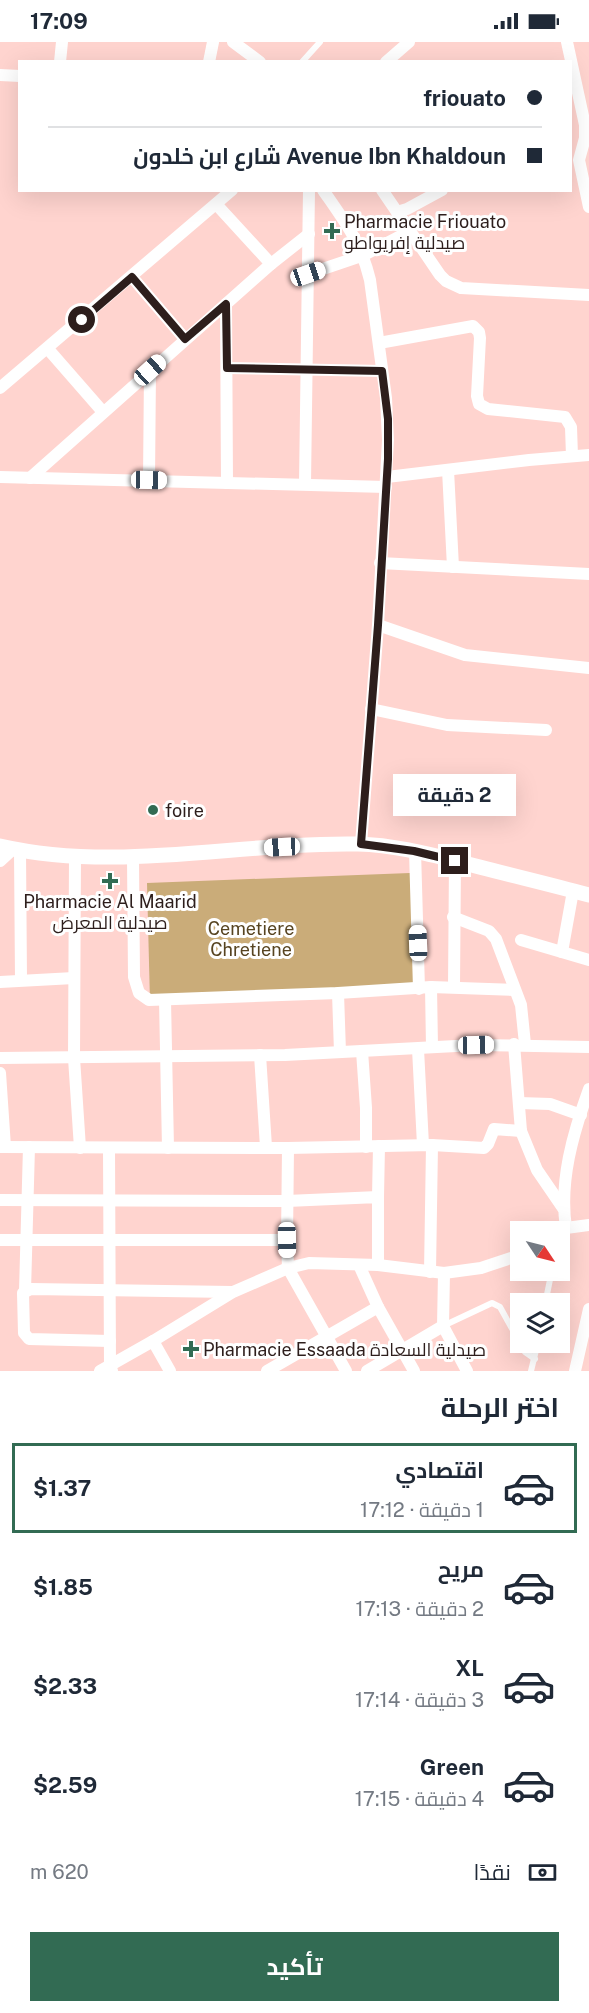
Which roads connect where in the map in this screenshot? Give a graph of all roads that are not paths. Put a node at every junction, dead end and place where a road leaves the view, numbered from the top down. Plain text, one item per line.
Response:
1 (62, 42) edge
2 (213, 42) edge
3 (233, 42) edge
4 (320, 42) edge
5 (410, 42) edge
6 (567, 42) edge
7 (60, 60) edge
8 (209, 60) edge
9 (257, 60) edge
10 (304, 60) edge
11 (388, 60) edge
12 (0, 75) edge
13 (18, 76) edge
14 (584, 98) edge
15 (575, 157) edge
16 (230, 192) edge
17 (309, 192) edge
18 (324, 192) edge
19 (383, 192) edge
20 (438, 192) edge
21 (216, 204) junction
22 (589, 207) edge
23 (396, 212) junction
24 (410, 231) junction
25 (309, 234) junction
26 (364, 255) junction
27 (271, 264) junction
28 (308, 274) junction
29 (132, 277) junction
30 (589, 295) edge
31 (226, 304) junction
32 (185, 339) junction
33 (379, 343) junction
34 (48, 349) junction
35 (227, 368) junction
36 (150, 370) junction
37 (307, 370) junction
38 (382, 371) junction
39 (0, 388) edge
40 (103, 412) junction
41 (589, 455) edge
42 (572, 456) junction
43 (448, 470) junction
44 (0, 477) edge
45 (30, 477) junction
46 (149, 480) junction
47 (386, 482) junction
48 (227, 483) junction
49 (305, 484) junction
50 (380, 563) junction
51 (453, 567) junction
52 (589, 574) edge
53 (378, 625) junction
54 (589, 668) edge
55 (371, 709) junction
56 (546, 730) dead end
57 (361, 844) junction
58 (11, 849) edge
59 (414, 851) junction
60 (75, 857) junction
61 (133, 858) junction
62 (0, 861) edge
63 (455, 861) junction
64 (573, 891) junction
65 (589, 895) edge
66 (453, 917) junction
67 (521, 940) dead end
68 (562, 952) junction
69 (589, 960) edge
70 (74, 978) junction
71 (21, 980) junction
72 (0, 982) edge
73 (454, 986) junction
74 (425, 988) junction
75 (514, 990) junction
76 (338, 993) junction
77 (165, 1000) junction
78 (519, 1044) junction
79 (432, 1047) junction
80 (589, 1047) edge
81 (418, 1049) junction
82 (362, 1051) junction
83 (340, 1052) junction
84 (260, 1055) junction
85 (164, 1056) junction
86 (0, 1058) edge
87 (74, 1058) junction
88 (0, 1073) edge
89 (589, 1089) edge
90 (519, 1103) junction
91 (581, 1115) junction
92 (521, 1131) junction
93 (428, 1145) junction
94 (379, 1146) junction
95 (3, 1147) edge
96 (29, 1147) junction
97 (266, 1147) junction
98 (366, 1147) junction
99 (80, 1148) junction
100 (168, 1148) junction
101 (288, 1148) junction
102 (109, 1149) junction
103 (378, 1197) junction
104 (0, 1200) edge
105 (29, 1200) junction
106 (287, 1201) junction
107 (110, 1202) junction
108 (563, 1208) junction
109 (563, 1221) edge
110 (589, 1224) edge
111 (570, 1229) edge
112 (0, 1240) edge
113 (27, 1240) junction
114 (108, 1240) junction
115 (287, 1240) junction
116 (510, 1258) edge
117 (359, 1265) junction
118 (378, 1265) junction
119 (288, 1268) junction
120 (429, 1272) junction
121 (444, 1273) junction
122 (25, 1291) junction
123 (109, 1291) junction
124 (233, 1292) junction
125 (378, 1307) junction
126 (589, 1309) edge
127 (443, 1326) junction
128 (326, 1337) junction
129 (110, 1341) junction
130 (153, 1341) junction
131 (403, 1351) junction
132 (536, 1353) edge
133 (535, 1359) junction
134 (107, 1369) edge
135 (170, 1371) edge
136 (267, 1371) edge
137 (346, 1371) edge
138 (367, 1371) edge
139 (414, 1371) edge
140 (467, 1371) edge
141 (531, 1371) edge
142 (575, 1371) edge

1 - 7 street
2 - 8 street
3 - 9 street
4 - 10 lane
5 - 11 street
6 - 14 street
12 - 13 street
14 - 15 street
15 - 22 street
16 - 21 street
17 - 25 street
18 - 26 street
19 - 23 street
20 - 23 street
21 - 27 street
21 - 29 street
23 - 24 street
24 - 26 street
24 - 30 street
25 - 27 street
25 - 28 street
26 - 28 street
26 - 33 street
27 - 31 street
28 - 37 street
29 - 32 street
29 - 34 street
31 - 32 street
31 - 35 street
32 - 36 street
33 - 38 street
33 - 42 street
34 - 39 street
34 - 40 street
35 - 37 street
35 - 48 street
36 - 40 street
36 - 46 street
37 - 38 street
37 - 49 street
38 - 47 street
40 - 45 street
41 - 42 street
42 - 43 street
43 - 47 street
43 - 51 street
44 - 45 street
45 - 46 street
46 - 48 street
47 - 49 street
47 - 50 street
48 - 49 street
50 - 51 street
50 - 53 street
51 - 52 street
53 - 54 street
53 - 55 street
55 - 56 street
55 - 57 street
57 - 59 street
57 - 61 street
58 - 60 street
58 - 62 street
58 - 71 street
59 - 63 street
59 - 74 street
60 - 61 street
60 - 70 street
61 - 77 street
63 - 64 street
63 - 66 street
64 - 65 street
64 - 68 street
66 - 73 street
66 - 75 street
67 - 68 street
68 - 69 street
70 - 71 street
70 - 87 street
71 - 72 street
73 - 74 street
73 - 75 street
74 - 76 street
74 - 79 street
75 - 78 street
76 - 77 street
76 - 83 street
77 - 85 street
78 - 79 street
78 - 80 street
78 - 90 street
79 - 81 street
81 - 82 street
81 - 93 street
82 - 83 street
82 - 98 street
83 - 84 street
84 - 85 street
84 - 97 street
85 - 87 street
85 - 100 street
86 - 87 street
87 - 99 street
88 - 95 street
89 - 91 street
90 - 91 street
90 - 92 street
91 - 108 street
92 - 93 street
92 - 108 street
93 - 94 street
93 - 120 street
94 - 98 street
94 - 103 street
95 - 96 street
96 - 99 street
96 - 105 street
97 - 100 street
97 - 101 street
98 - 101 street
99 - 102 street
100 - 102 street
101 - 106 street
102 - 107 street
103 - 106 street
103 - 118 street
104 - 105 street
105 - 107 street
105 - 113 street
106 - 107 street
106 - 115 street
107 - 114 street
108 - 109 street
110 - 111 street
112 - 113 street
113 - 114 street
113 - 122 street
114 - 115 street
114 - 123 street
115 - 119 street
116 - 121 street
117 - 118 street
117 - 119 street
117 - 125 street
118 - 120 street
119 - 124 street
119 - 128 street
120 - 121 street
121 - 127 street
122 - 123 street
122 - 129 street
123 - 124 street
123 - 129 street
124 - 130 street
125 - 128 street
125 - 131 street
126 - 142 street
127 - 131 street
127 - 133 lane
127 - 140 street
128 - 136 street
128 - 137 street
129 - 134 street
130 - 134 street
130 - 135 street
131 - 138 street
131 - 139 street
132 - 133 lane
133 - 141 lane

